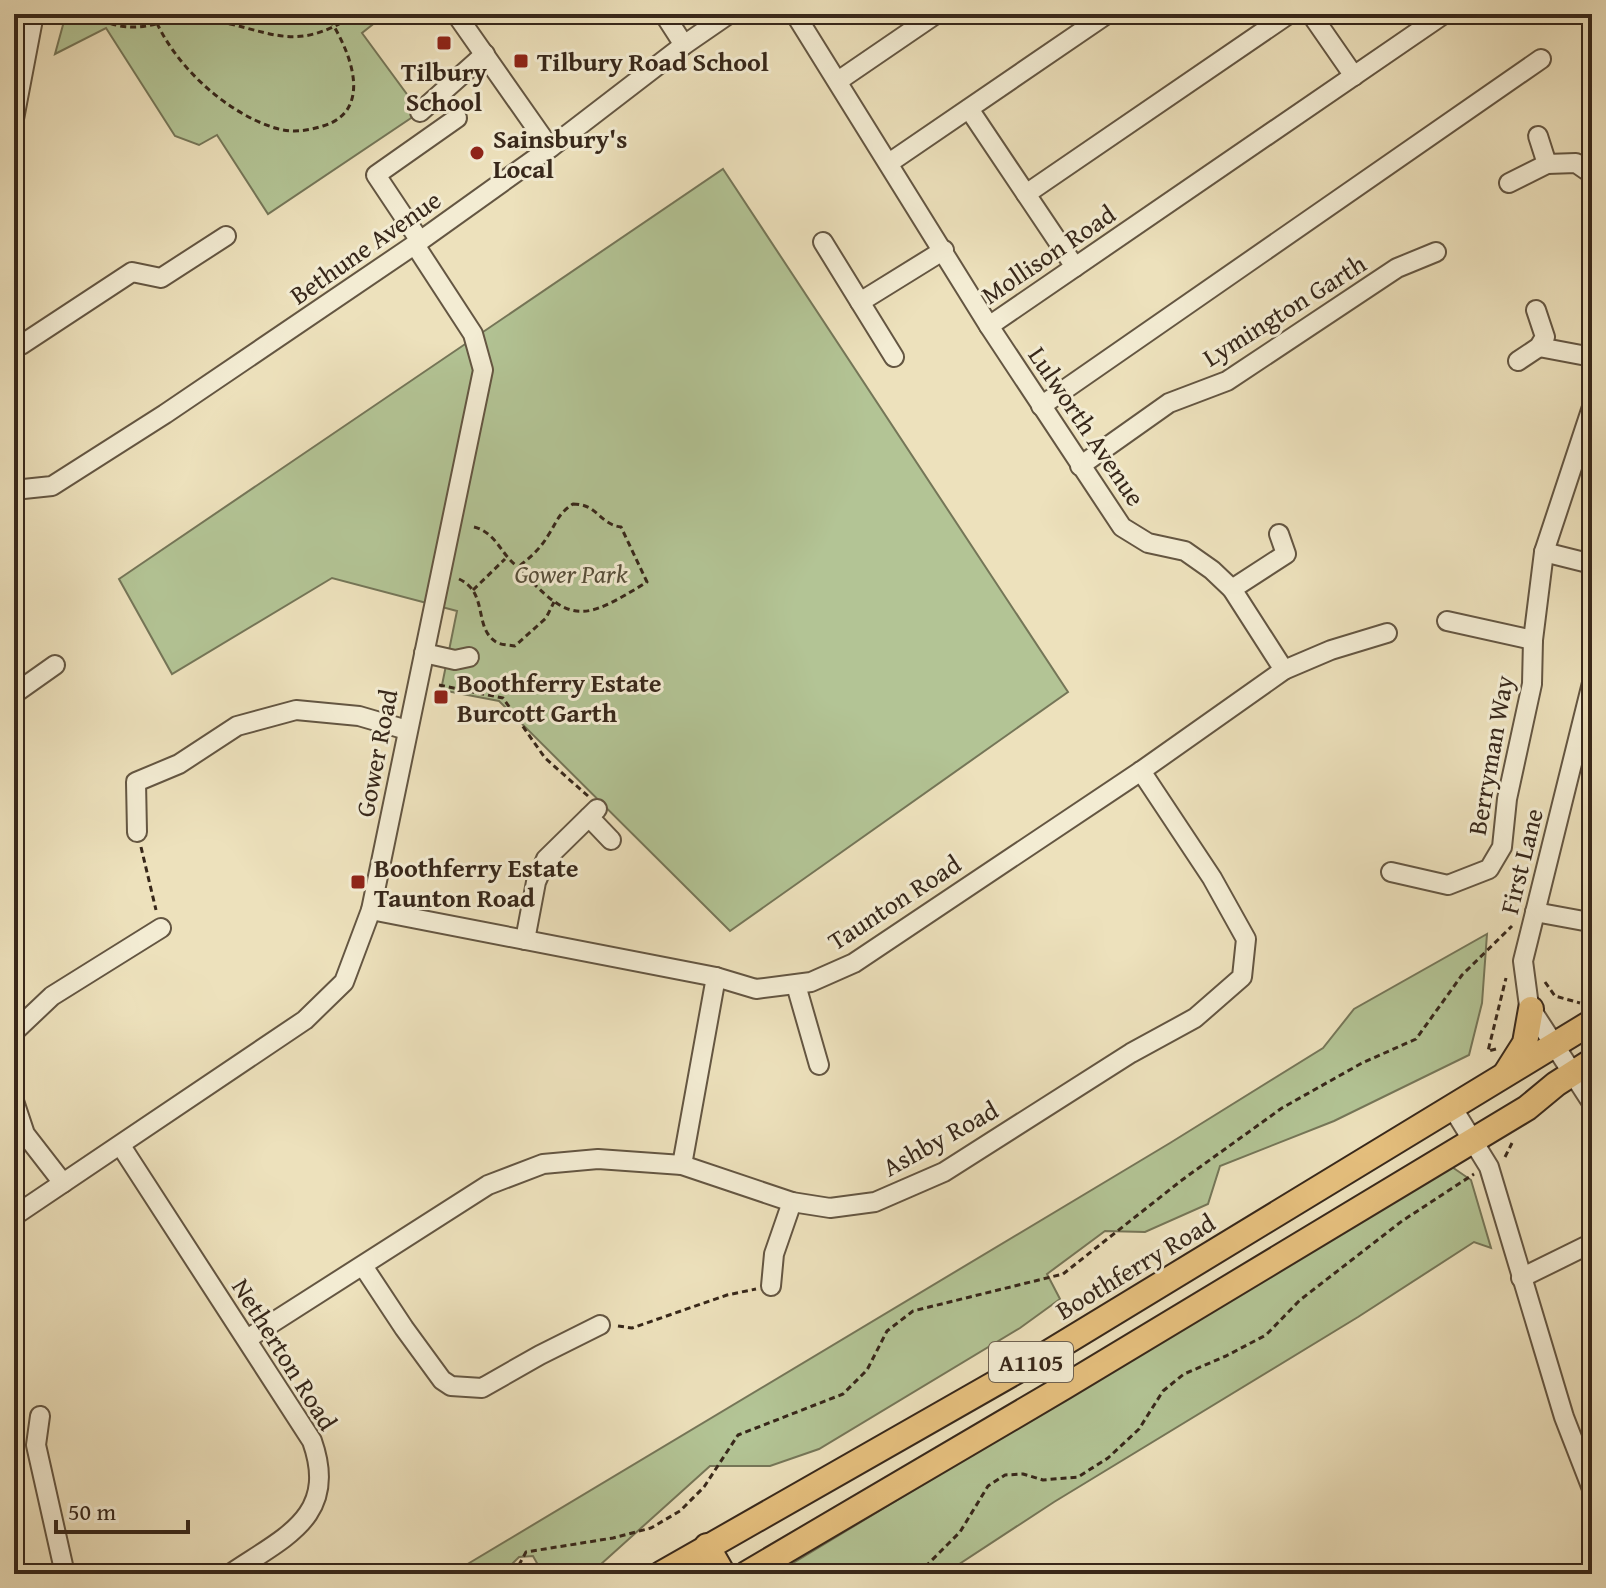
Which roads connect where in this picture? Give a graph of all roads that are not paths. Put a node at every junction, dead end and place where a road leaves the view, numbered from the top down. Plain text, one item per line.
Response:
1 (34, 14) edge
2 (456, 14) edge
3 (664, 14) edge
4 (729, 14) edge
5 (795, 14) edge
6 (936, 14) edge
7 (1107, 14) edge
8 (1289, 14) edge
9 (1311, 14) edge
10 (1433, 17) edge
11 (684, 45) junction
12 (485, 54) junction
13 (1541, 59) dead end
14 (1354, 76) junction
15 (838, 81) junction
16 (969, 109) junction
17 (420, 112) dead end
18 (457, 118) dead end
19 (14, 119) edge
20 (1538, 136) dead end
21 (550, 148) junction
22 (889, 163) junction
23 (1547, 164) junction
24 (1592, 174) edge
25 (1509, 183) dead end
26 (1026, 194) junction
27 (226, 236) dead end
28 (823, 242) dead end
29 (418, 243) junction
30 (944, 250) junction
31 (1436, 252) dead end
32 (1075, 267) junction
33 (860, 302) junction
34 (1536, 310) dead end
35 (989, 326) junction
36 (14, 344) edge
37 (1539, 347) junction
38 (894, 357) dead end
39 (1592, 357) edge
40 (1518, 361) dead end
41 (1041, 406) junction
42 (1592, 407) edge
43 (1080, 466) junction
44 (14, 490) edge
45 (1279, 534) dead end
46 (1544, 552) junction
47 (1592, 564) edge
48 (1232, 589) junction
49 (1447, 621) dead end
50 (1387, 633) dead end
51 (1533, 640) junction
52 (424, 653) junction
53 (469, 657) dead end
54 (55, 665) dead end
55 (1284, 670) junction
56 (1592, 683) edge
57 (14, 694) edge
58 (407, 730) junction
59 (1141, 771) junction
60 (137, 832) road end
61 (611, 840) dead end
62 (1391, 872) dead end
63 (1536, 906) junction
64 (371, 910) junction
65 (1589, 924) edge
66 (161, 928) road end
67 (525, 940) junction
68 (716, 977) junction
69 (796, 985) junction
70 (1531, 1009) junction
71 (1592, 1022) edge
72 (14, 1032) edge
73 (1554, 1046) junction
74 (819, 1065) dead end
75 (1582, 1067) edge
76 (1502, 1078) junction
77 (14, 1101) edge
78 (1592, 1103) edge
79 (1452, 1107) junction
80 (1473, 1140) junction
81 (121, 1146) junction
82 (682, 1165) junction
83 (63, 1183) junction
84 (792, 1202) junction
85 (14, 1216) edge
86 (1592, 1243) edge
87 (363, 1266) junction
88 (1521, 1278) junction
89 (771, 1286) road end
90 (600, 1325) road end
91 (247, 1339) junction
92 (1043, 1356) junction
93 (1064, 1387) junction
94 (40, 1416) dead end
95 (1592, 1489) edge
96 (707, 1546) junction
97 (65, 1574) edge
98 (230, 1574) edge
99 (661, 1574) edge
100 (723, 1574) edge
101 (746, 1574) edge

1 - 19 street
2 - 12 street
3 - 11 street
4 - 11 street, Bethune Avenue
5 - 15 street, Mollison Road
6 - 15 street
7 - 16 street
8 - 26 street
9 - 14 street
10 - 14 street, Mollison Road
11 - 21 street, Bethune Avenue
12 - 17 street
12 - 21 street
13 - 41 street
14 - 32 street, Mollison Road
15 - 22 street, Mollison Road
16 - 22 street
16 - 26 street
18 - 29 street, Gower Road
20 - 23 street
21 - 29 street, Bethune Avenue
22 - 30 street, Mollison Road
23 - 24 street
23 - 25 street
26 - 32 street
27 - 36 street
28 - 33 street
29 - 44 street, Bethune Avenue
29 - 52 street, Gower Road
30 - 33 street
30 - 35 street, Mollison Road
31 - 43 street, Lymington Garth
32 - 35 street, Mollison Road
33 - 38 street
34 - 37 street
35 - 41 street, Lulworth Avenue
37 - 39 street
37 - 40 street
41 - 43 street, Lulworth Avenue
42 - 46 street, Berryman Way
43 - 48 street, Lulworth Avenue
45 - 48 street
46 - 47 street
46 - 51 street, Berryman Way
48 - 55 street, Lulworth Avenue
49 - 51 street
50 - 55 street, Taunton Road
51 - 62 street, Berryman Way
52 - 53 street
52 - 58 street, Gower Road
54 - 57 street
55 - 59 street, Taunton Road
56 - 63 street, First Lane
58 - 60 street
58 - 64 street, Gower Road
59 - 69 street, Taunton Road
59 - 84 street, Ashby Road
61 - 67 street
63 - 65 street
63 - 70 street, First Lane
64 - 67 street, Taunton Road
64 - 81 street, Gower Road
66 - 72 street
67 - 68 street, Taunton Road
68 - 69 street, Taunton Road
68 - 82 street
69 - 74 street
70 - 73 street, First Lane
70 - 76 main road
71 - 73 main road, Boothferry Road / A1105
73 - 75 street, First Lane
73 - 76 main road, Boothferry Road / A1105
75 - 78 street, First Lane
75 - 80 main road, A1105
76 - 79 main road, Boothferry Road / A1105
77 - 83 street
79 - 80 street
79 - 92 main road, Boothferry Road / A1105
80 - 88 street
80 - 93 main road, A1105
81 - 83 street, Gower Road
81 - 91 street, Netherton Road
82 - 84 street, Ashby Road
82 - 87 street, Ashby Road
83 - 85 street, Gower Road
84 - 89 street
86 - 88 street
87 - 90 street
87 - 91 street, Ashby Road
88 - 95 street
91 - 98 street, Netherton Road
92 - 93 street
92 - 96 main road, Boothferry Road / A1105
93 - 101 main road, A1105
94 - 97 street
96 - 99 main road, Boothferry Road / A1105
96 - 100 main road

